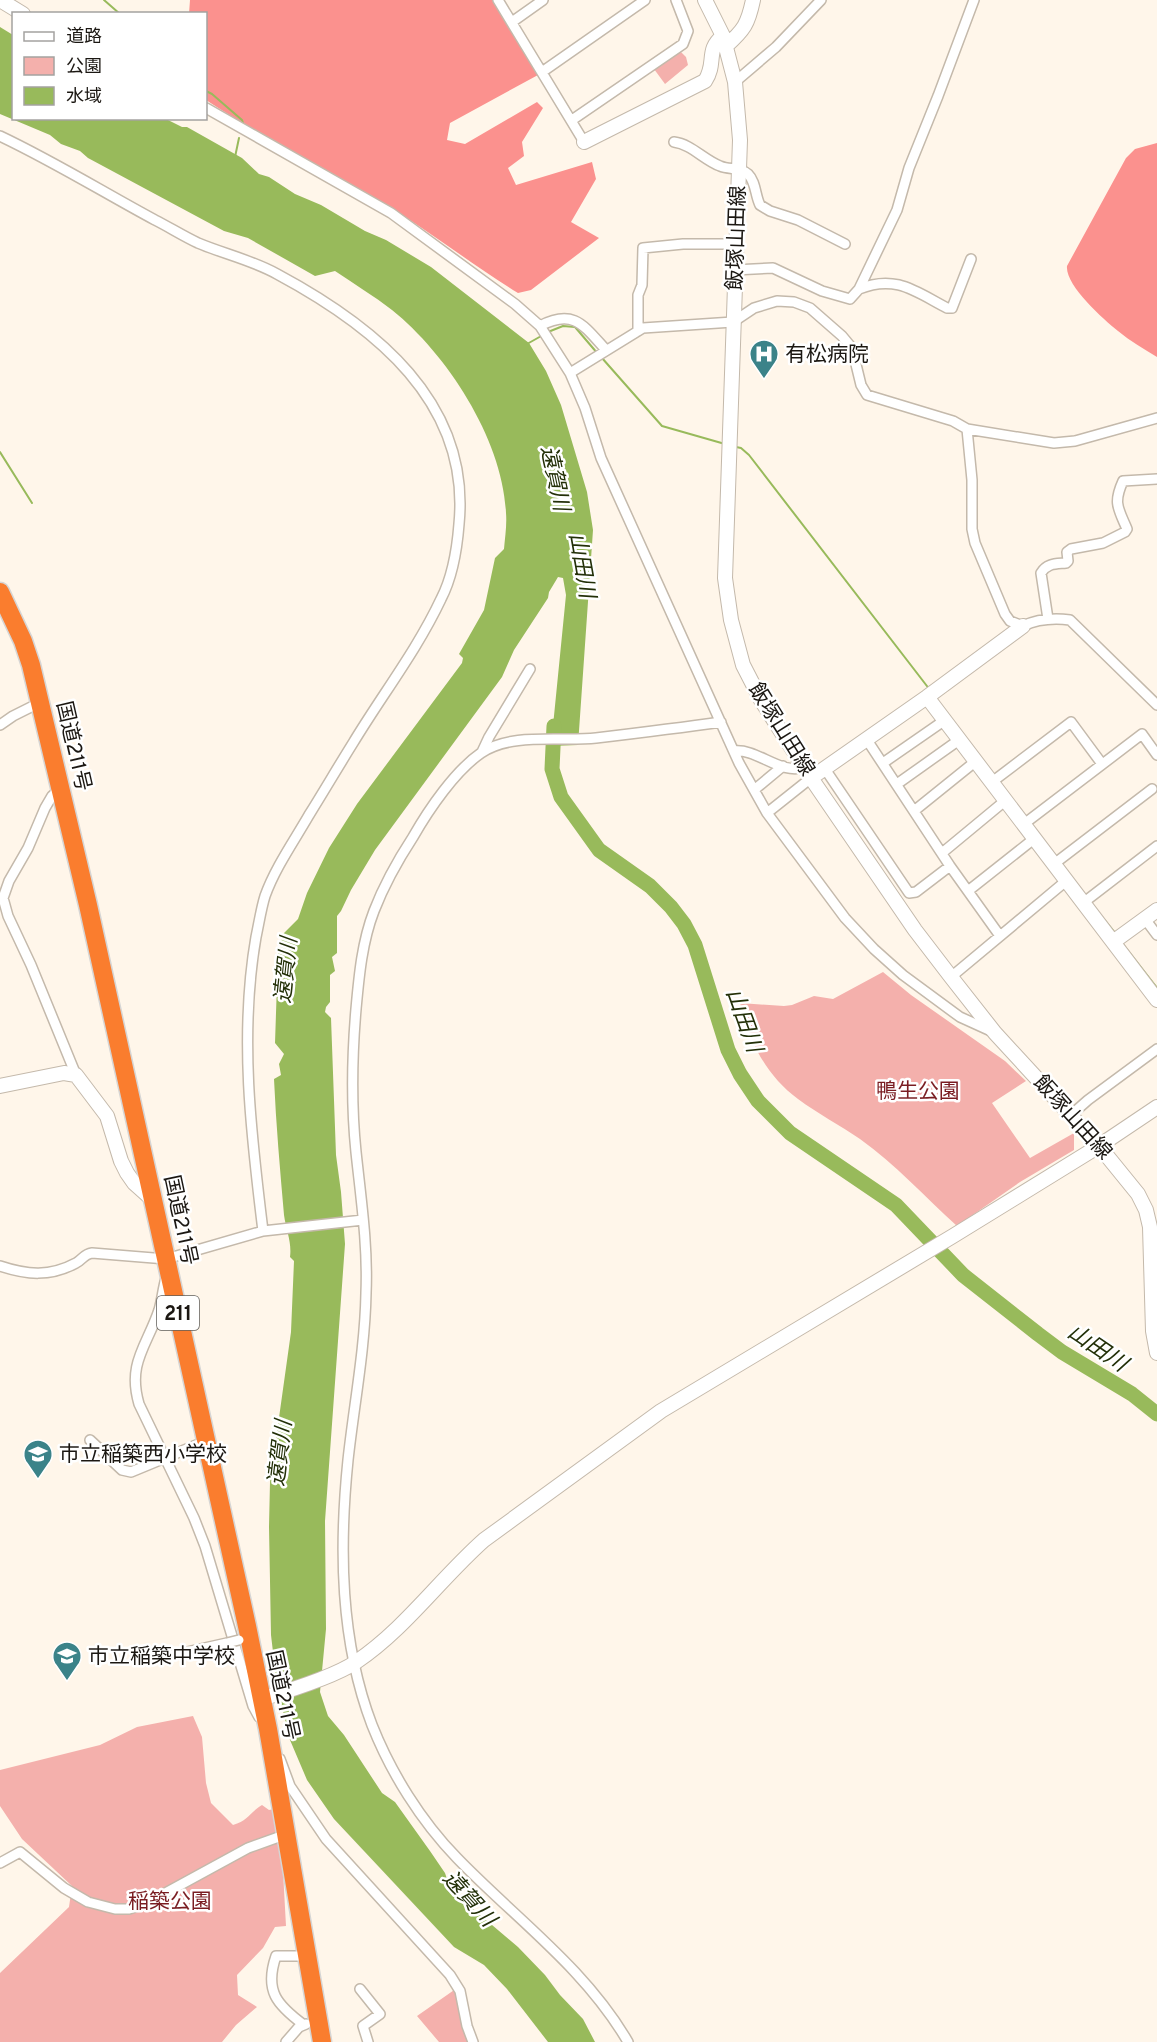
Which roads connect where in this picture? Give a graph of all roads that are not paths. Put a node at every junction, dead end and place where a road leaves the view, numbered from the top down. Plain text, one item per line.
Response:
1 (0, 0) edge
2 (498, 0) edge
3 (543, 0) edge
4 (645, 0) edge
5 (676, 0) edge
6 (705, 0) edge
7 (753, 0) edge
8 (821, 0) edge
9 (974, 0) edge
10 (20, 12) edge
11 (512, 22) junction
12 (724, 41) junction
13 (542, 72) junction
14 (735, 82) junction
15 (207, 109) edge
16 (572, 120) junction
17 (0, 136) edge
18 (585, 142) joint
19 (674, 142) dead end
20 (738, 169) junction
21 (735, 244) junction
22 (845, 244) dead end
23 (971, 259) dead end
24 (734, 270) junction
25 (859, 289) junction
26 (732, 322) junction
27 (540, 326) junction
28 (638, 331) junction
29 (602, 353) junction
30 (570, 373) junction
31 (1157, 418) edge
32 (967, 429) junction
33 (1157, 479) edge
34 (0, 592) edge
35 (1048, 619) junction
36 (1023, 626) junction
37 (530, 669) dead end
38 (927, 697) junction
39 (41, 702) junction
40 (1157, 705) edge
41 (945, 720) junction
42 (721, 722) junction
43 (0, 725) edge
44 (867, 740) junction
45 (959, 740) junction
46 (734, 751) junction
47 (482, 752) junction
48 (1157, 755) edge
49 (976, 762) junction
50 (883, 763) junction
51 (1102, 764) junction
52 (783, 766) junction
53 (825, 769) junction
54 (808, 773) junction
55 (992, 782) junction
56 (897, 784) junction
57 (61, 788) junction
58 (754, 790) junction
59 (1155, 790) edge
60 (1006, 800) junction
61 (914, 812) junction
62 (767, 813) junction
63 (1024, 824) junction
64 (1035, 838) junction
65 (1157, 846) edge
66 (942, 853) junction
67 (1054, 864) junction
68 (950, 866) junction
69 (4, 879) edge
70 (1066, 881) junction
71 (968, 891) junction
72 (1083, 903) junction
73 (1157, 910) edge
74 (1145, 919) junction
75 (1157, 935) edge
76 (1000, 936) junction
77 (1113, 942) junction
78 (951, 977) junction
79 (1157, 1000) edge
80 (995, 1033) junction
81 (1157, 1049) edge
82 (76, 1076) junction
83 (0, 1086) edge
84 (1157, 1107) edge
85 (1071, 1115) junction
86 (1099, 1146) junction
87 (153, 1200) junction
88 (1152, 1213) edge
89 (361, 1220) junction
90 (265, 1231) junction
91 (167, 1263) junction
92 (0, 1266) edge
93 (1157, 1353) edge
94 (90, 1440) dead end
95 (206, 1441) junction
96 (165, 1457) junction
97 (243, 1639) junction
98 (160, 1658) dead end
99 (354, 1663) junction
100 (265, 1698) junction
101 (268, 1729) junction
102 (287, 1834) junction
103 (0, 1863) edge
104 (307, 1956) junction
105 (360, 1989) dead end
106 (311, 2023) junction
107 (286, 2042) edge
108 (322, 2042) edge
109 (368, 2042) edge
110 (473, 2042) edge
111 (628, 2042) edge

1 - 10 street
2 - 11 street
3 - 11 street
4 - 13 street
5 - 16 street
6 - 12 street, 飯塚山田線
7 - 12 street
8 - 14 street
9 - 25 street
11 - 13 street
12 - 14 street, 飯塚山田線
12 - 18 street
13 - 16 street
14 - 20 street, 飯塚山田線
15 - 27 street
16 - 18 street
17 - 90 street
19 - 20 street
20 - 21 street, 飯塚山田線
20 - 22 street
21 - 24 street, 飯塚山田線
21 - 28 street
23 - 25 street
24 - 25 street
24 - 26 street, 飯塚山田線
26 - 28 street
26 - 32 street
26 - 54 street, 飯塚山田線
27 - 29 street
27 - 30 street
28 - 29 street
29 - 30 street
30 - 42 street
31 - 32 street
32 - 36 street
33 - 35 street
34 - 39 highway, 国道211号 / 211
35 - 36 street
35 - 40 street
36 - 38 street
37 - 47 street
38 - 41 street
38 - 44 street
39 - 43 street
39 - 57 highway, 国道211号 / 211
41 - 45 street
41 - 50 street
42 - 46 street
42 - 47 street
44 - 50 street
44 - 53 street
45 - 49 street
45 - 56 street
46 - 52 street
46 - 58 street
47 - 89 street
48 - 51 street
49 - 55 street
49 - 61 street
50 - 56 street
51 - 55 street
51 - 63 street
52 - 54 street
52 - 58 street
53 - 54 street
53 - 68 street
54 - 62 street
54 - 78 street, 飯塚山田線
55 - 60 street
56 - 61 street
57 - 69 street
57 - 87 highway, 国道211号 / 211
58 - 62 street
59 - 67 street
60 - 63 street
60 - 66 street
61 - 66 street
62 - 80 street
63 - 64 street
64 - 67 street
64 - 71 street
65 - 72 street
66 - 68 street
67 - 70 street
68 - 71 street
69 - 82 street
70 - 72 street
70 - 76 street
71 - 76 street
72 - 77 street
73 - 74 street
74 - 75 street
74 - 77 street
76 - 78 street
77 - 79 street
78 - 80 street, 飯塚山田線
80 - 85 street, 飯塚山田線
81 - 85 street
82 - 83 street
82 - 87 street
84 - 86 street
85 - 86 street, 飯塚山田線
86 - 88 street, 飯塚山田線
86 - 99 street
87 - 91 highway, 国道211号 / 211
88 - 93 street, 飯塚山田線
89 - 90 street
89 - 99 street
90 - 91 street
91 - 92 street
91 - 95 highway, 国道211号 / 211
91 - 96 street
94 - 96 street
95 - 96 street
95 - 97 highway, 国道211号 / 211
96 - 101 street
97 - 98 street, bridge
97 - 100 highway, 国道211号 / 211
99 - 100 street
99 - 111 street
100 - 101 highway, 国道211号 / 211
101 - 102 highway, 国道211号 / 211
101 - 110 street
102 - 103 street
102 - 104 highway, 国道211号 / 211
104 - 106 highway, 国道211号 / 211
104 - 106 street
105 - 109 street
106 - 107 street
106 - 108 highway, 国道211号 / 211

